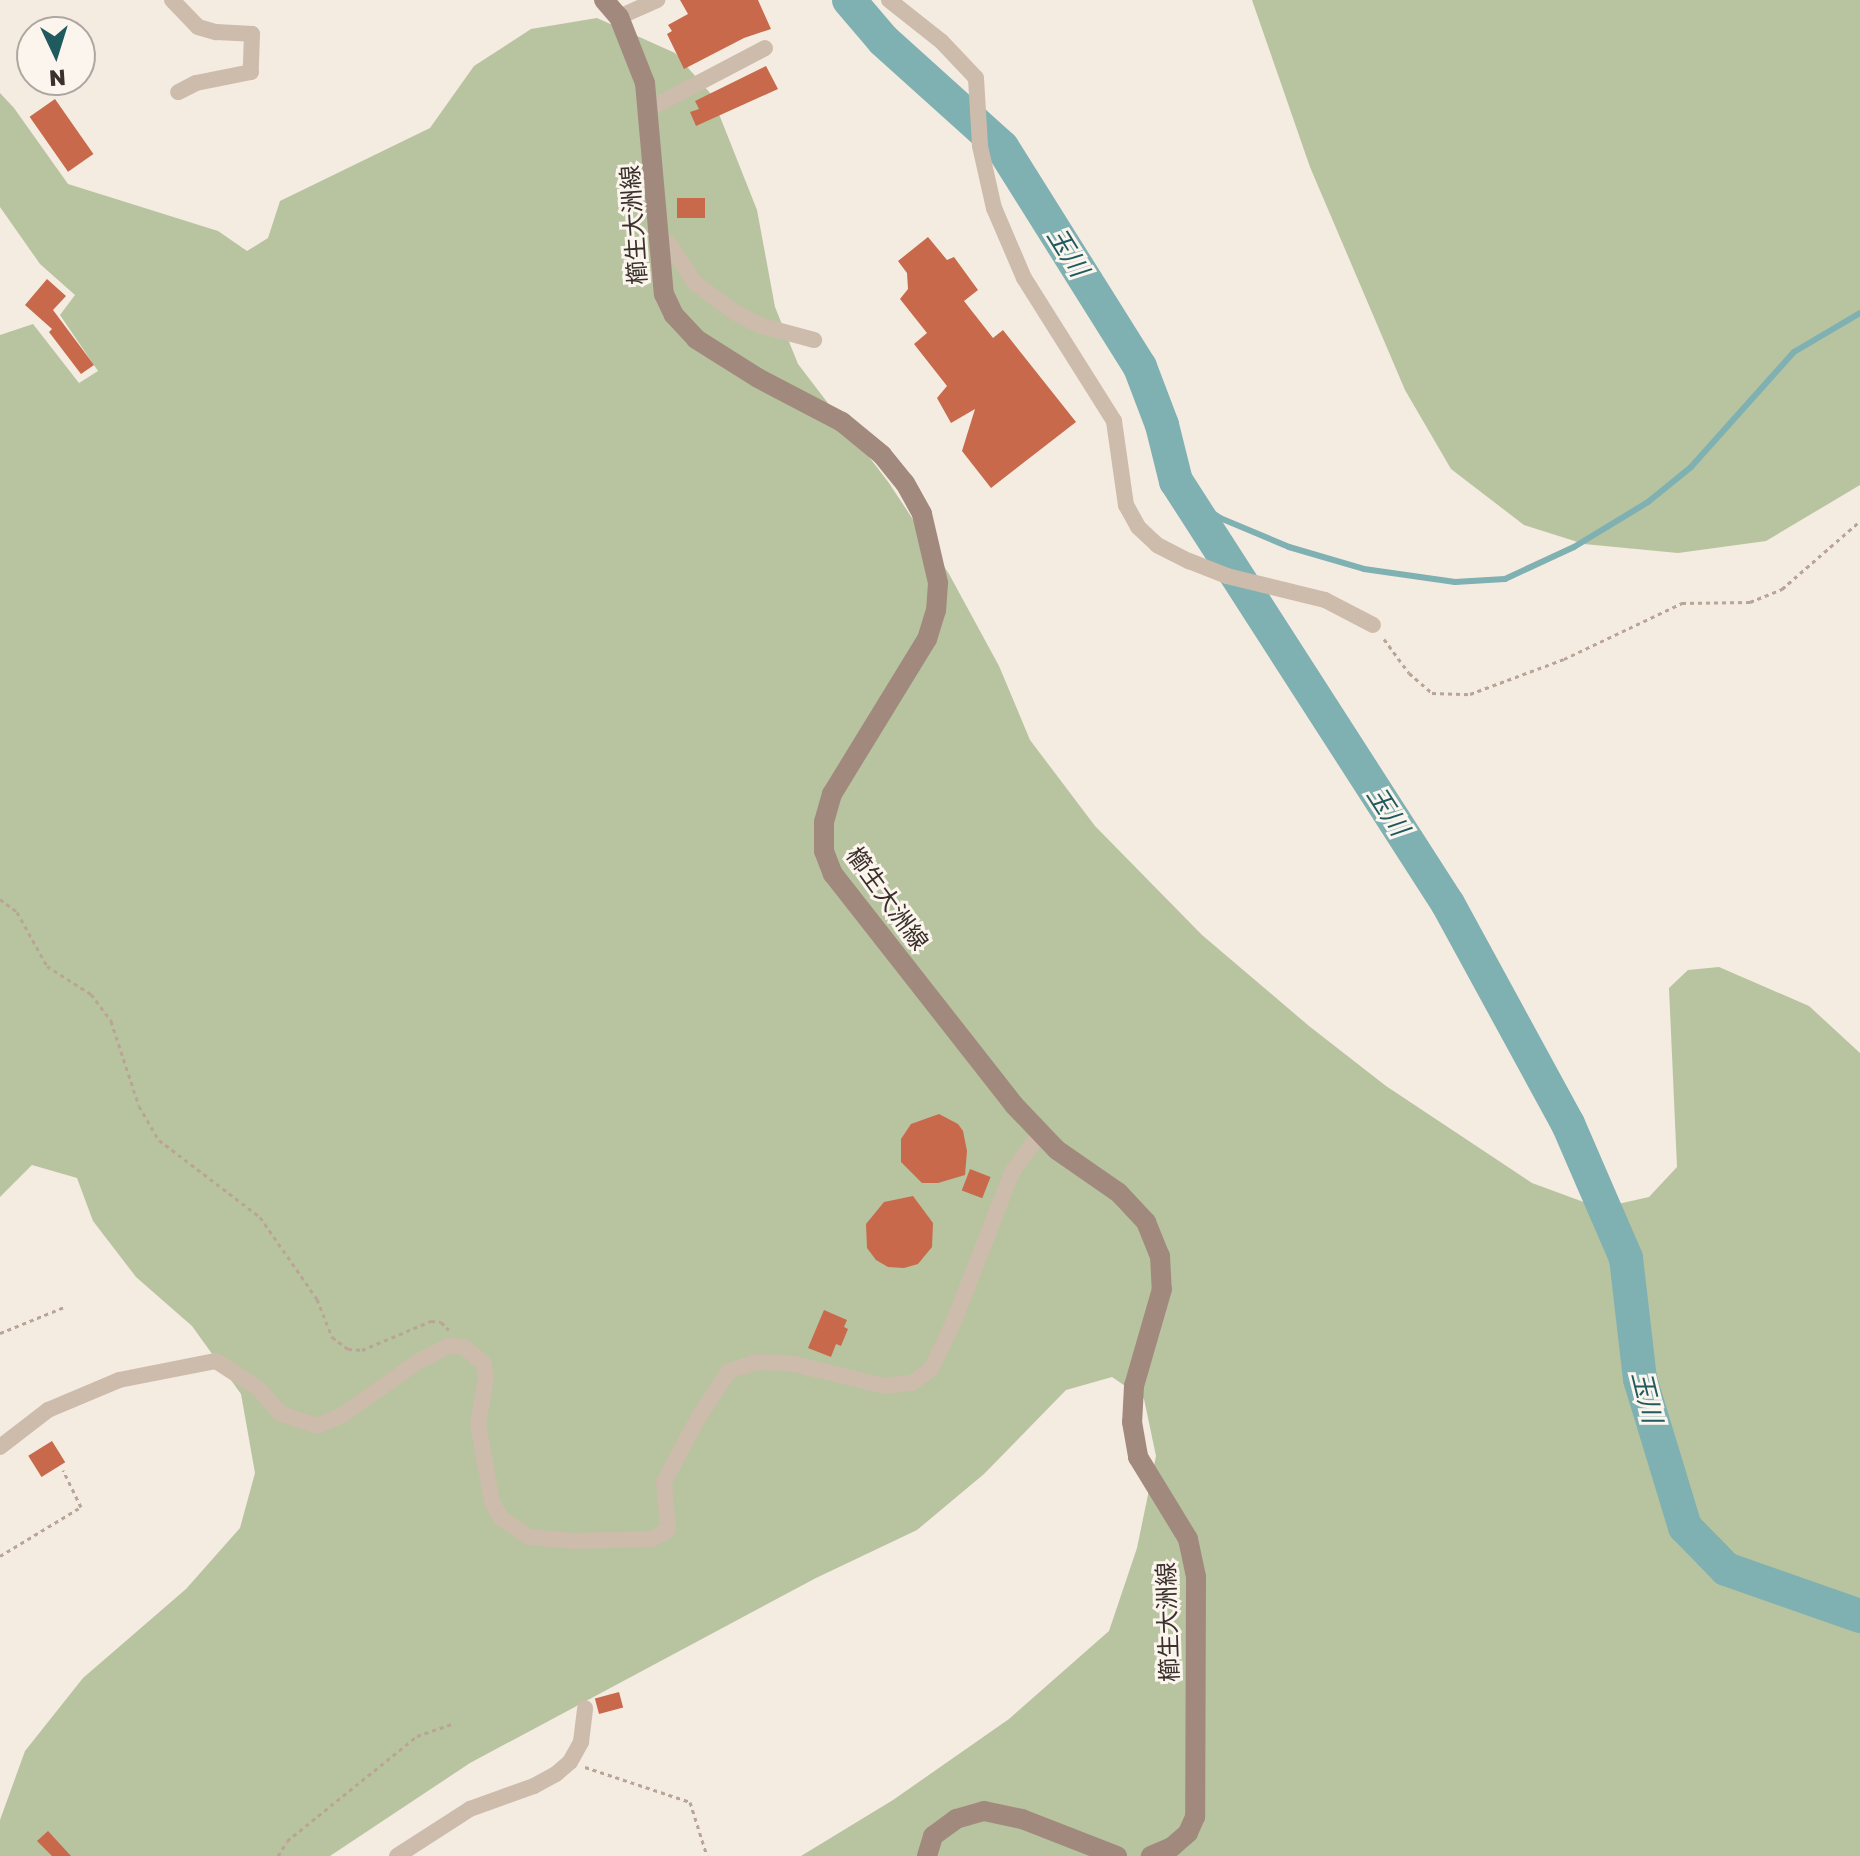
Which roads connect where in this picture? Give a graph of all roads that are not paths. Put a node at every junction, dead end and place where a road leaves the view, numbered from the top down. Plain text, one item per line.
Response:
1 (172, 0) edge
2 (604, 0) edge
3 (657, 0) edge
4 (889, 0) edge
5 (619, 17) junction
6 (765, 48) dead end
7 (178, 92) dead end
8 (649, 109) junction
9 (657, 233) junction
10 (814, 340) dead end
11 (1373, 625) road end
12 (1040, 1134) junction
13 (0, 1447) edge
14 (585, 1708) dead end
15 (397, 1856) edge
16 (927, 1856) edge
17 (1117, 1856) edge
18 (1151, 1856) edge

1 - 7 street
2 - 5 main road, 櫛生大洲線
3 - 5 street
4 - 11 street
5 - 8 main road, 櫛生大洲線
6 - 8 street
8 - 9 main road, 櫛生大洲線
9 - 10 street
9 - 12 main road, 櫛生大洲線
12 - 13 street
12 - 18 main road, 櫛生大洲線
14 - 15 street
16 - 17 main road

